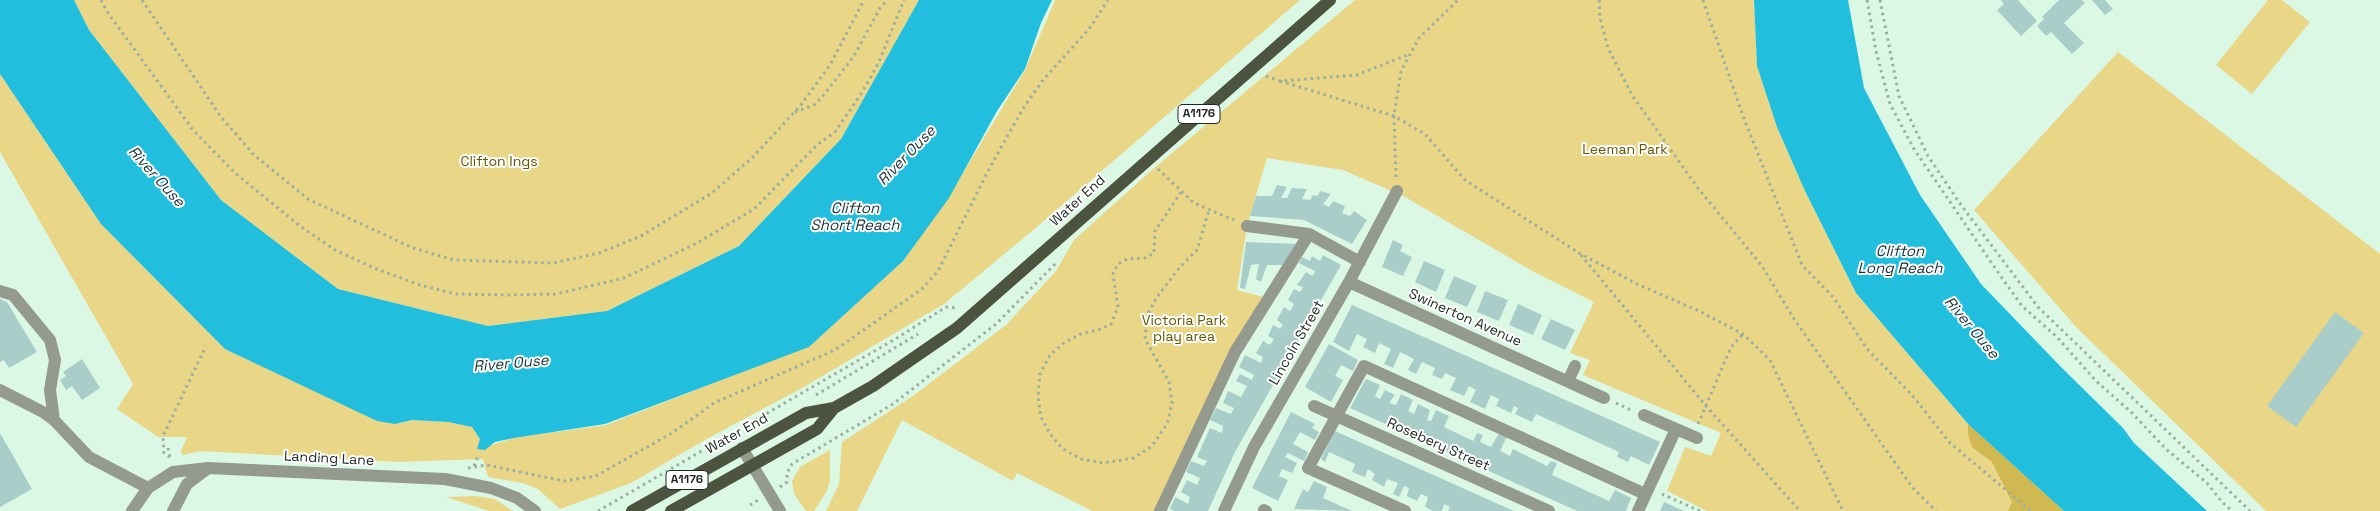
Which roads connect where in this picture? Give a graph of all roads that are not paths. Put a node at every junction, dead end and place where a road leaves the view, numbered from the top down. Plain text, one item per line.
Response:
1 (1330, 0) edge
2 (1397, 191) road end
3 (1247, 226) road end
4 (1309, 234) junction
5 (1360, 262) junction
6 (1349, 282) junction
7 (0, 291) edge
8 (1575, 366) dead end
9 (1568, 381) junction
10 (0, 390) edge
11 (1604, 398) road end
12 (1314, 406) dead end
13 (834, 408) junction
14 (1644, 415) road end
15 (1336, 416) junction
16 (54, 420) junction
17 (1676, 429) junction
18 (1695, 437) road end
19 (742, 448) junction
20 (751, 465) junction
21 (208, 468) junction
22 (148, 488) junction
23 (1647, 491) junction
24 (132, 511) edge
25 (172, 511) edge
26 (535, 511) edge
27 (632, 511) edge
28 (671, 511) edge
29 (780, 511) edge
30 (1160, 511) edge
31 (1224, 511) edge
32 (1405, 511) edge
33 (1549, 511) edge
34 (1638, 511) edge

1 - 13 main road, Water End / A1176
2 - 5 street, Lincoln Street
3 - 4 street
4 - 5 street
4 - 30 street
5 - 6 street, Lincoln Street
6 - 9 street, Swinerton Avenue
6 - 31 street, Lincoln Street
7 - 16 street
8 - 9 street
9 - 11 street, Swinerton Avenue
10 - 16 street
12 - 15 street, Rosebery Street
13 - 19 main road, Water End / A1176
13 - 20 main road, Water End / A1176
14 - 17 street
15 - 23 street
15 - 32 street
15 - 33 street, Rosebery Street
16 - 22 street
17 - 18 street
17 - 23 street
19 - 20 street
19 - 27 main road, Water End / A1176
20 - 28 main road, Water End / A1176
20 - 29 street
21 - 22 street, Landing Lane
21 - 25 street
21 - 26 street, Landing Lane
22 - 24 street, Landing Lane
23 - 34 street

